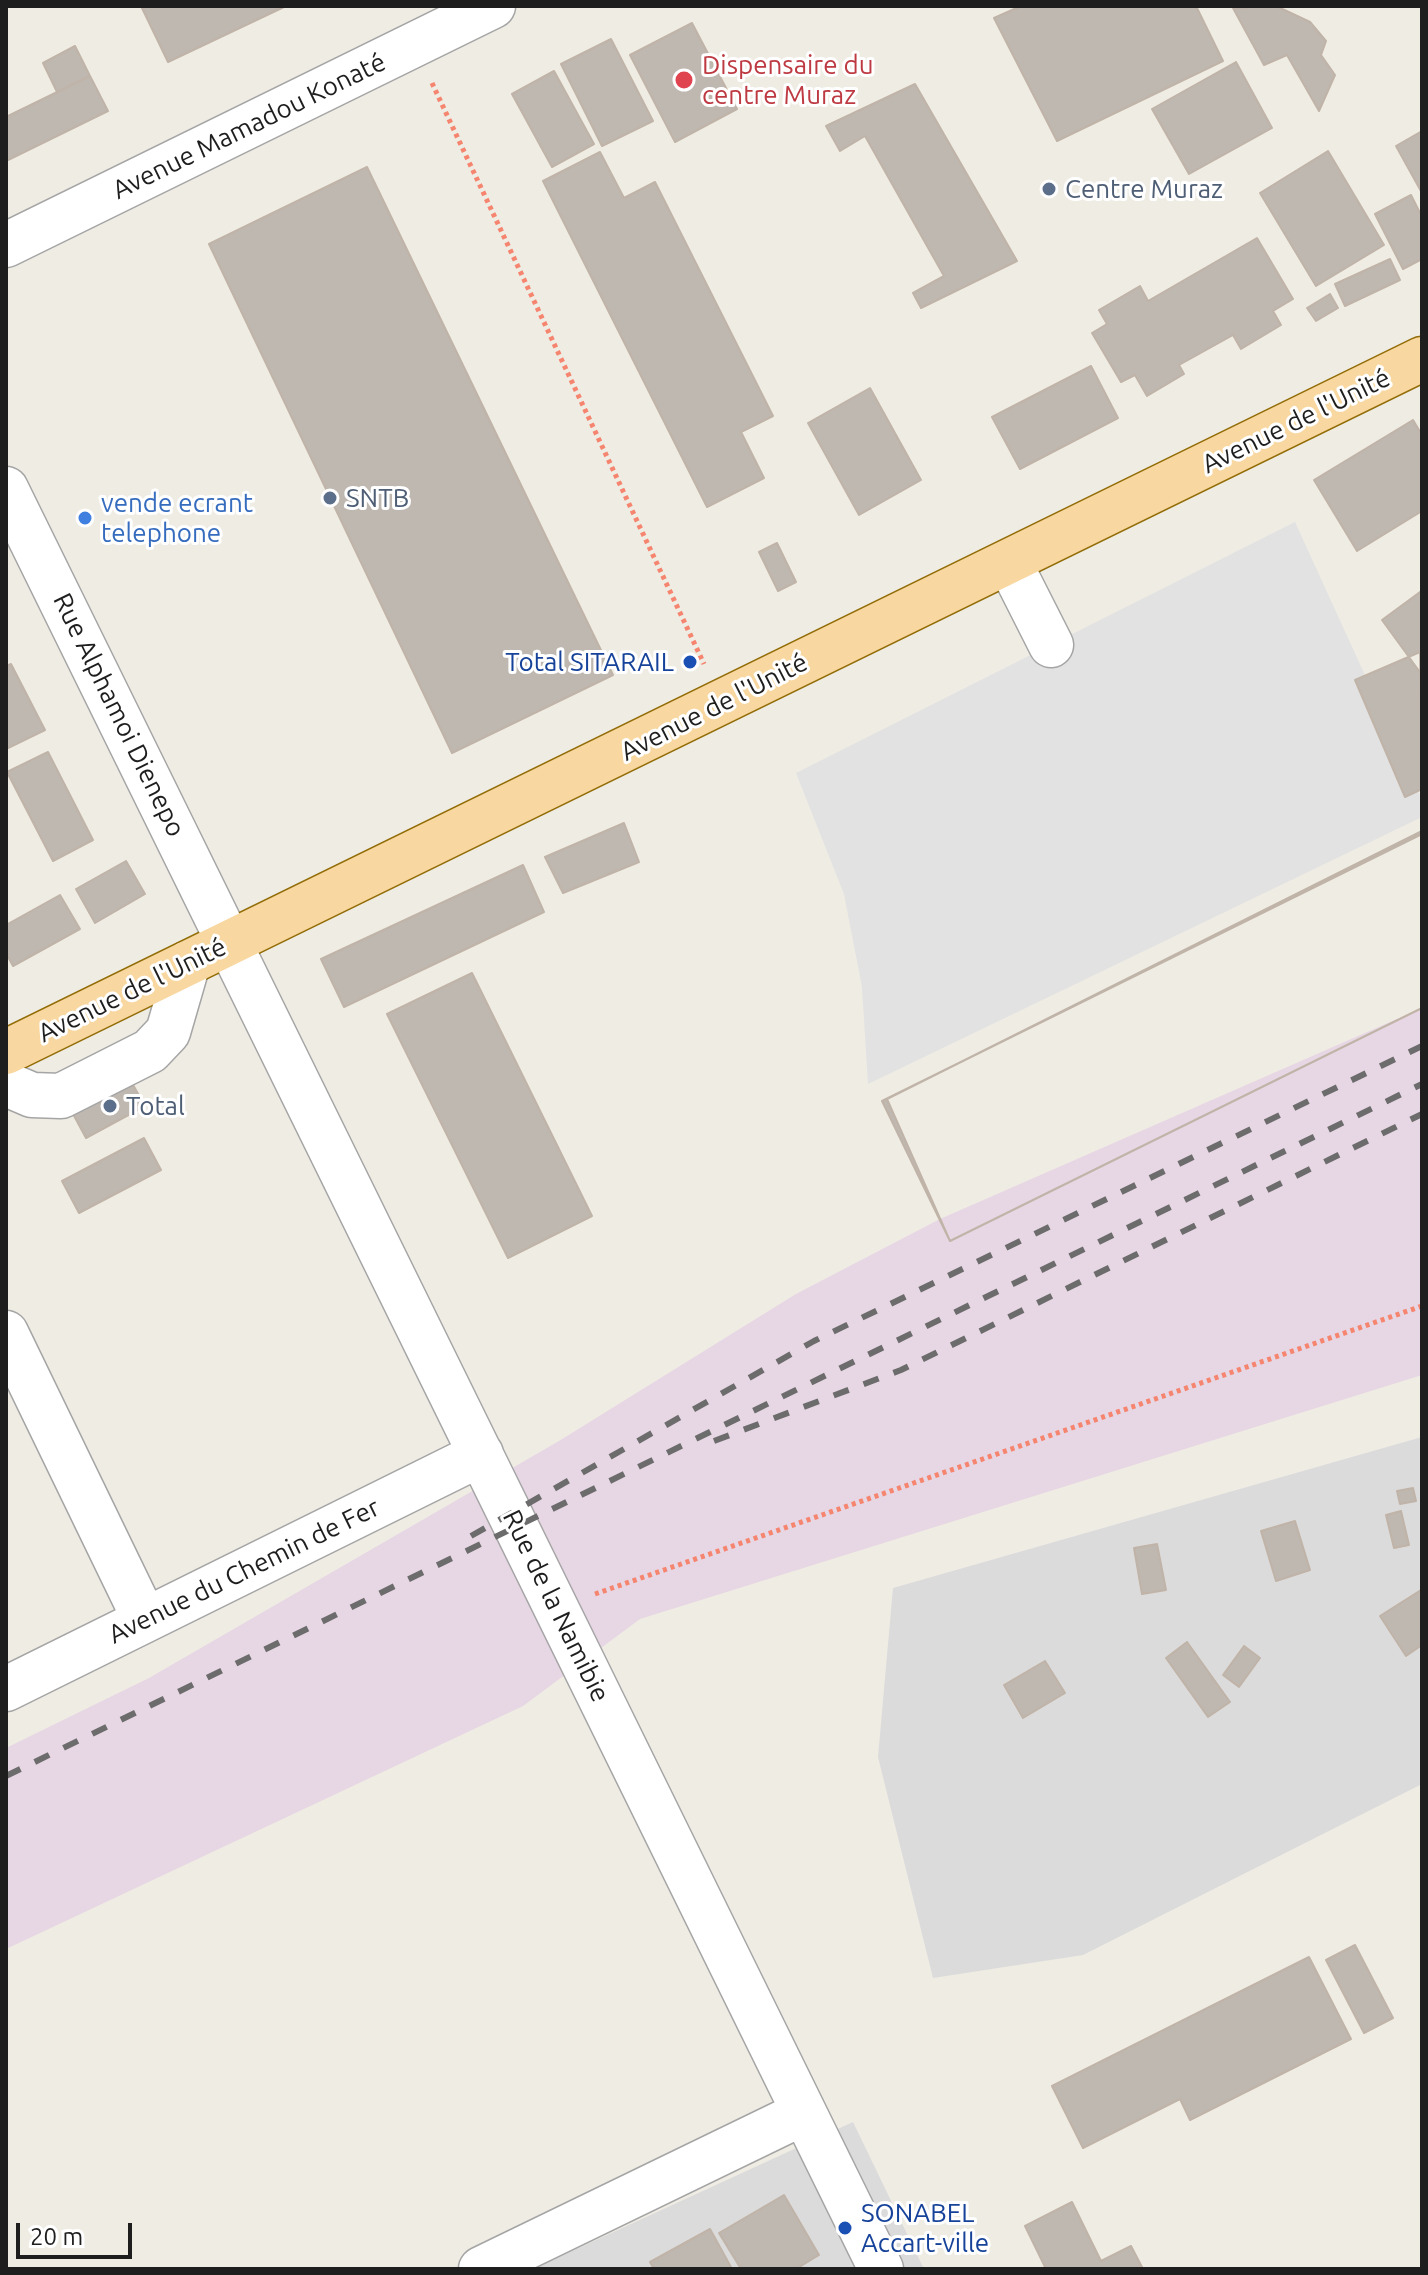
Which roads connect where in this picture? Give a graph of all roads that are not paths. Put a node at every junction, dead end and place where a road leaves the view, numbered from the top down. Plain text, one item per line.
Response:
1 (493, 6) edge
2 (6, 245) edge
3 (1422, 359) edge
4 (6, 489) edge
5 (1009, 562) junction
6 (1051, 645) dead end
7 (231, 941) junction
8 (188, 963) junction
9 (6, 1052) edge
10 (6, 1084) edge
11 (6, 1333) edge
12 (481, 1454) junction
13 (145, 1620) junction
14 (6, 1689) edge
15 (803, 2113) junction
16 (488, 2268) edge
17 (881, 2269) edge

1 - 2 street, Avenue Mamadou Konaté
3 - 5 main road, Avenue de l'Unité
4 - 7 street, Rue Alphamoi Dienepo
5 - 6 street
5 - 7 main road, Avenue de l'Unité
7 - 8 main road, Avenue de l'Unité
7 - 12 street, Rue de la Namibie
8 - 9 main road, Avenue de l'Unité
8 - 10 street
11 - 13 street
12 - 13 street, Avenue du Chemin de Fer
12 - 15 street, Rue de la Namibie
13 - 14 street, Avenue du Chemin de Fer
15 - 16 street
15 - 17 street, Rue de la Namibie

